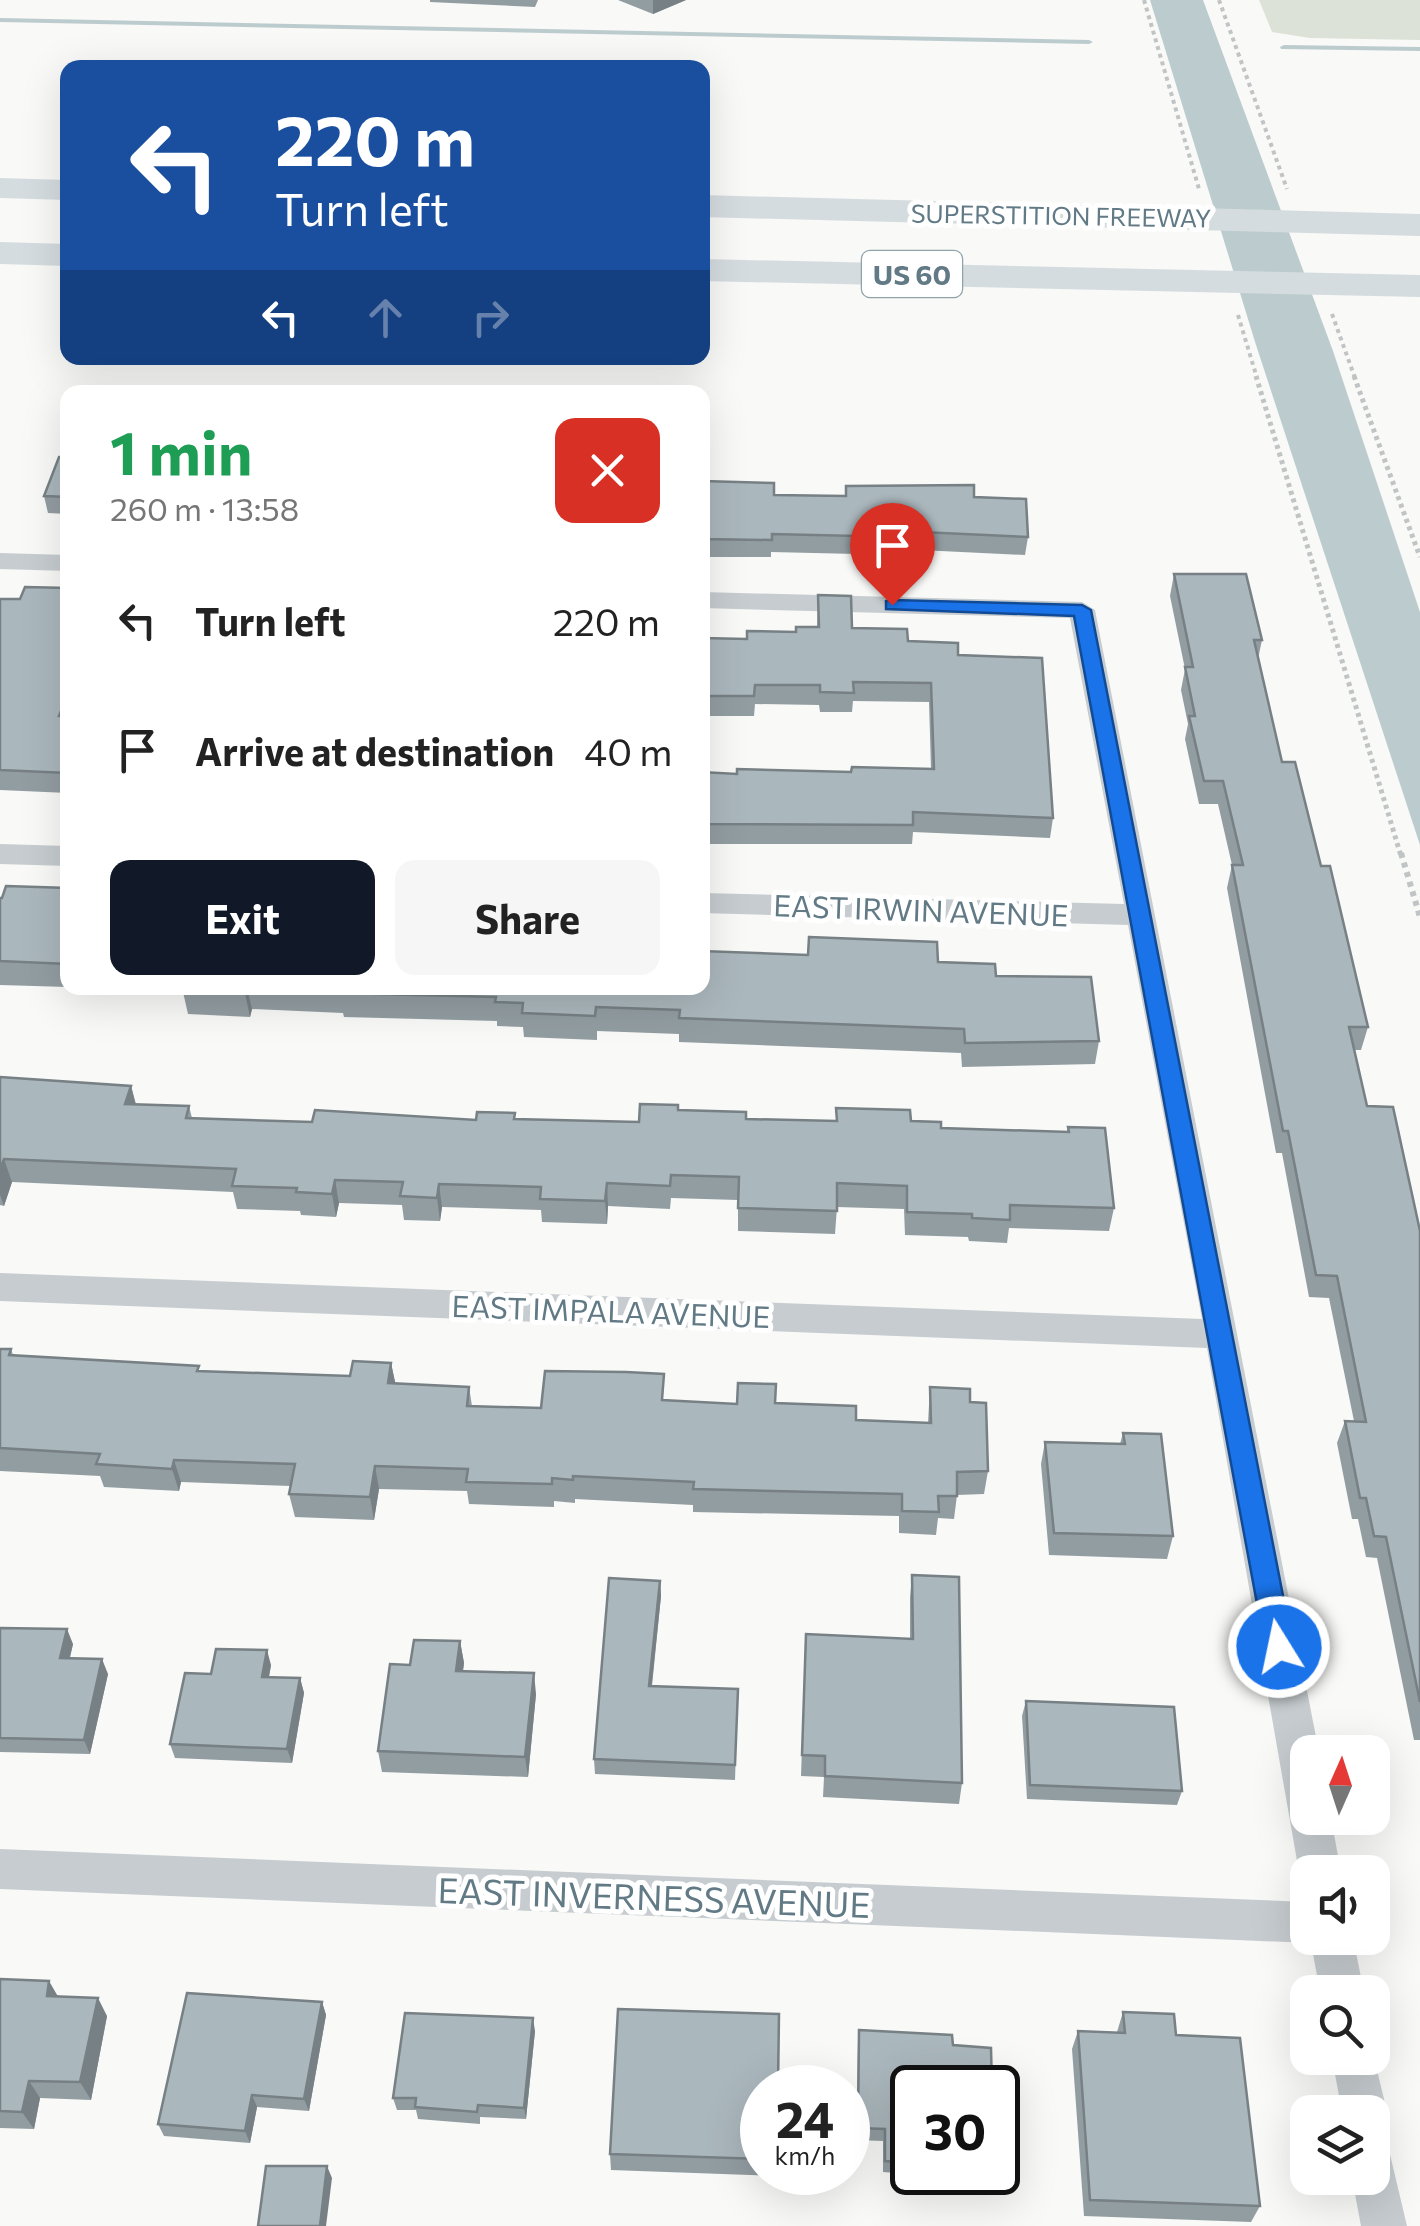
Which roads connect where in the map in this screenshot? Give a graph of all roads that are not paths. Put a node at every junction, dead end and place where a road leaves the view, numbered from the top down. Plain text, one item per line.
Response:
1 (0, 188) edge
2 (60, 190) edge
3 (710, 206) edge
4 (1420, 224) edge
5 (0, 254) edge
6 (60, 255) edge
7 (710, 270) edge
8 (1420, 286) edge
9 (0, 560) edge
10 (60, 563) edge
11 (710, 600) edge
12 (0, 854) edge
13 (60, 856) edge
14 (710, 903) edge
15 (1140, 915) junction
16 (0, 1287) edge
17 (1222, 1334) junction
18 (1295, 1735) edge
19 (0, 1869) edge
20 (1290, 1922) edge
21 (1378, 2195) edge
22 (1384, 2226) edge

1 - 2 highway
3 - 4 highway, SUPERSTITION FREEWAY / US 60
5 - 6 highway
7 - 8 highway, US 60
9 - 10 street
11 - 15 street
12 - 13 street
14 - 15 street, EAST IRWIN AVENUE
15 - 17 street
16 - 17 street, EAST IMPALA AVENUE
17 - 18 street
19 - 20 street, EAST INVERNESS AVENUE
21 - 22 street

